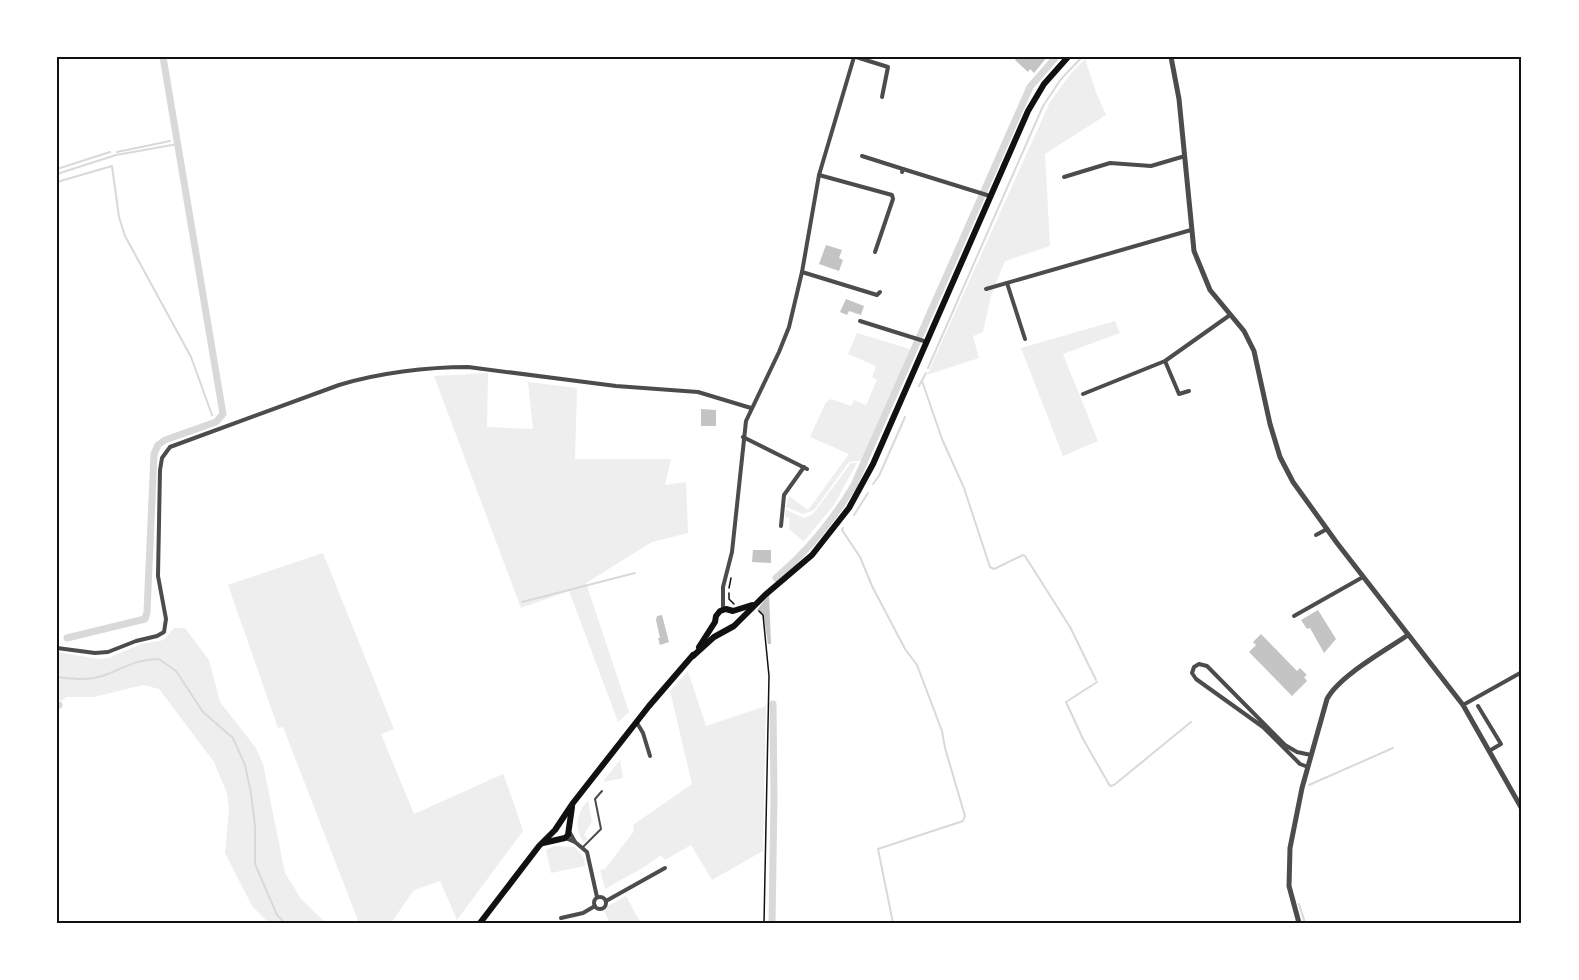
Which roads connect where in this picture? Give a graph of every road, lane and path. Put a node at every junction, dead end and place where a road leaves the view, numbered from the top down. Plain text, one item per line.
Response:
1 (855, 57) edge
2 (1068, 57) edge
3 (1171, 57) edge
4 (882, 96) dead end
5 (862, 156) dead end
6 (1185, 156) junction
7 (819, 175) junction
8 (1064, 177) dead end
9 (988, 195) junction
10 (1191, 230) junction
11 (874, 252) dead end
12 (802, 272) junction
13 (1007, 283) junction
14 (986, 289) dead end
15 (880, 292) dead end
16 (1230, 315) junction
17 (860, 321) dead end
18 (1025, 339) dead end
19 (923, 341) junction
20 (1165, 362) junction
21 (1189, 391) dead end
22 (1083, 394) dead end
23 (752, 408) junction
24 (743, 437) junction
25 (781, 526) dead end
26 (1327, 529) junction
27 (1316, 535) dead end
28 (1363, 577) junction
29 (756, 604) junction
30 (723, 609) junction
31 (733, 611) junction
32 (1294, 616) dead end
33 (716, 622) junction
34 (736, 624) junction
35 (725, 630) junction
36 (1408, 634) junction
37 (57, 648) edge
38 (693, 656) junction
39 (1522, 672) edge
40 (1463, 705) junction
41 (1478, 706) dead end
42 (637, 722) junction
43 (1489, 751) junction
44 (1311, 755) junction
45 (650, 756) dead end
46 (1308, 767) junction
47 (602, 791) dead end
48 (573, 803) junction
49 (1522, 809) edge
50 (557, 828) junction
51 (566, 834) junction
52 (539, 846) junction
53 (582, 848) junction
54 (665, 868) dead end
55 (597, 897) junction
56 (606, 901) junction
57 (595, 906) junction
58 (561, 918) dead end
59 (480, 923) edge
60 (764, 923) edge
61 (1299, 923) edge

1 - 4 street
1 - 7 street
2 - 9 main road
3 - 6 street
5 - 9 street
6 - 8 street
6 - 10 street
7 - 11 street
7 - 12 street
9 - 19 main road
10 - 13 street
10 - 16 street
12 - 15 street
12 - 23 street
13 - 14 street
13 - 18 street
16 - 20 street
16 - 26 street
17 - 19 street
19 - 29 main road
20 - 21 street
20 - 22 street
23 - 24 street
23 - 37 street
24 - 25 street
24 - 30 street
26 - 27 street
26 - 28 street
28 - 32 street
28 - 36 street
29 - 31 main road
29 - 34 main road
29 - 60 path
30 - 31 main road
30 - 33 main road
31 - 34 main road
33 - 35 main road
33 - 38 main road
34 - 35 main road
35 - 38 main road
36 - 40 street
36 - 44 street
38 - 42 main road
39 - 40 street
40 - 43 street
41 - 43 street
42 - 45 street
42 - 48 main road
43 - 49 street
44 - 46 street
44 - 46 street
46 - 61 street
47 - 53 lane
48 - 50 main road
48 - 51 main road
50 - 51 main road
50 - 51 main road
50 - 52 main road
51 - 52 main road
51 - 53 street
52 - 59 main road
53 - 55 street
54 - 56 street
55 - 56 street
55 - 57 street
56 - 57 street
57 - 58 street

